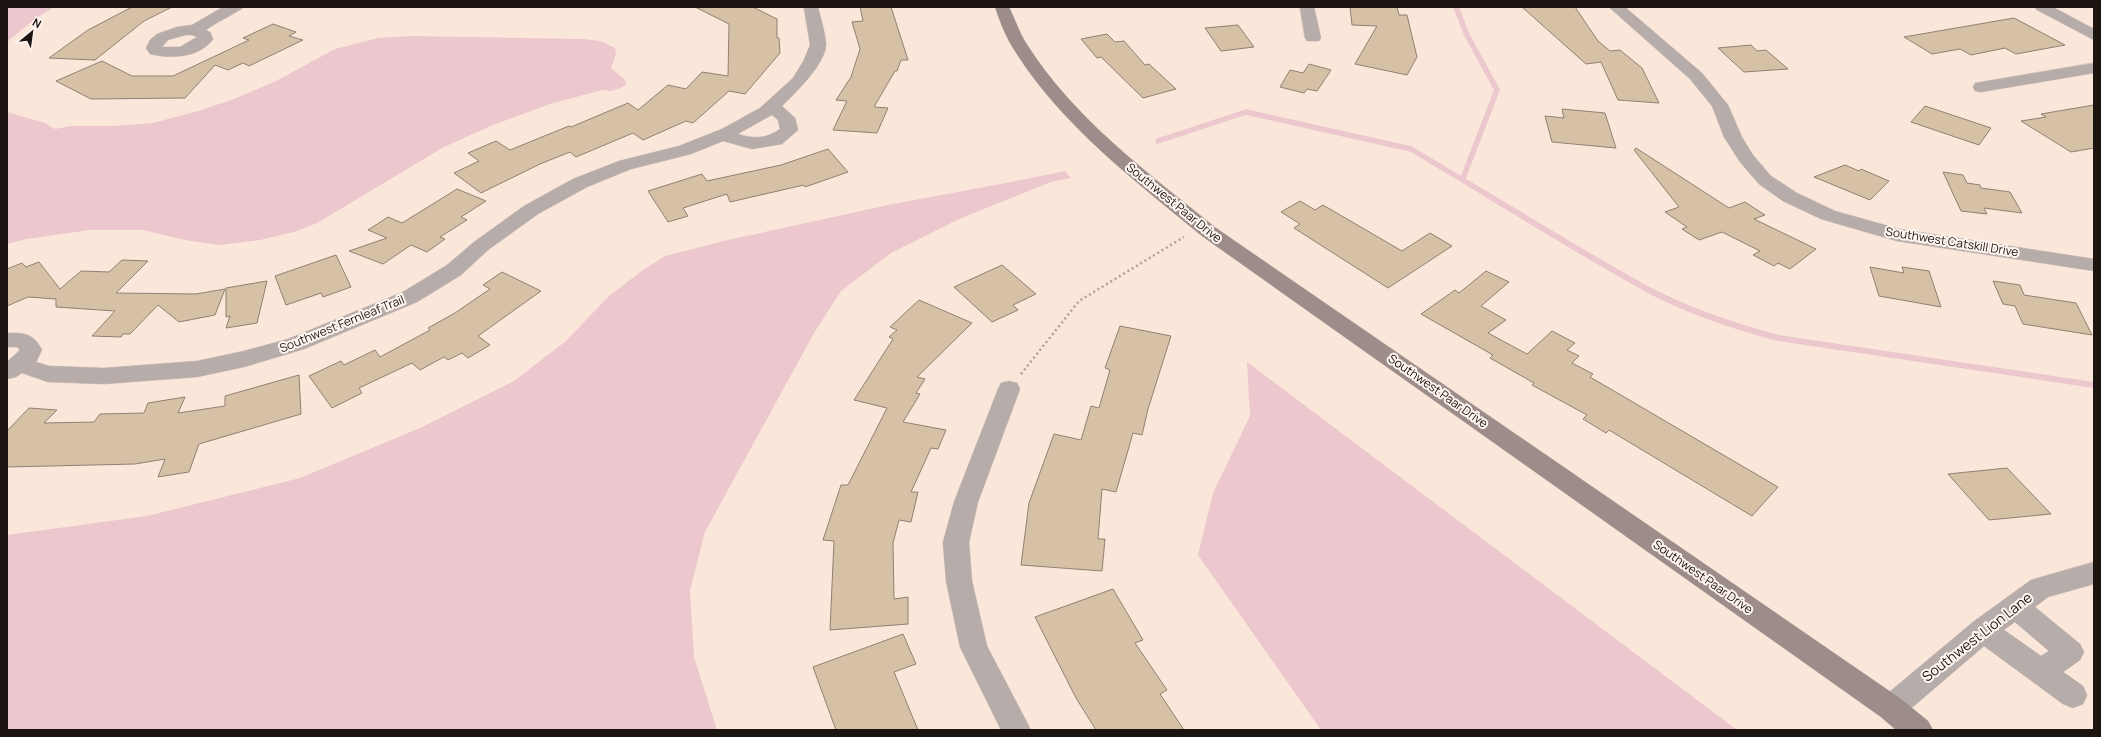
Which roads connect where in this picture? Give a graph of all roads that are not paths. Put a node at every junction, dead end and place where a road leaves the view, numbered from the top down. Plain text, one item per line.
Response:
1 (237, 7) edge
2 (811, 7) edge
3 (1002, 7) edge
4 (1307, 7) edge
5 (1616, 7) edge
6 (2042, 7) edge
7 (195, 30) dead end
8 (2094, 35) edge
9 (1313, 38) dead end
10 (2094, 68) edge
11 (1981, 87) dead end
12 (772, 107) junction
13 (722, 135) junction
14 (2094, 265) edge
15 (7, 340) edge
16 (13, 368) edge
17 (1010, 389) road end
18 (2094, 573) edge
19 (2015, 606) junction
20 (1983, 630) junction
21 (2041, 672) junction
22 (2073, 696) dead end
23 (1891, 708) junction
24 (1016, 730) edge
25 (1918, 730) edge

1 - 7 street
2 - 12 street, Southwest Fernleaf Trail
3 - 23 street, Southwest Paar Drive
4 - 9 street
5 - 14 street, Southwest Catskill Drive
6 - 8 street
10 - 11 street
12 - 13 street, Southwest Fernleaf Trail
12 - 13 street
13 - 16 street, Southwest Fernleaf Trail
15 - 16 street, Southwest Fernleaf Trail
17 - 24 street
18 - 19 street, Southwest Lion Lane
19 - 20 street, Southwest Lion Lane
19 - 21 street
20 - 21 street
20 - 23 street, Southwest Lion Lane
21 - 22 street
23 - 25 street, Southwest Paar Drive

